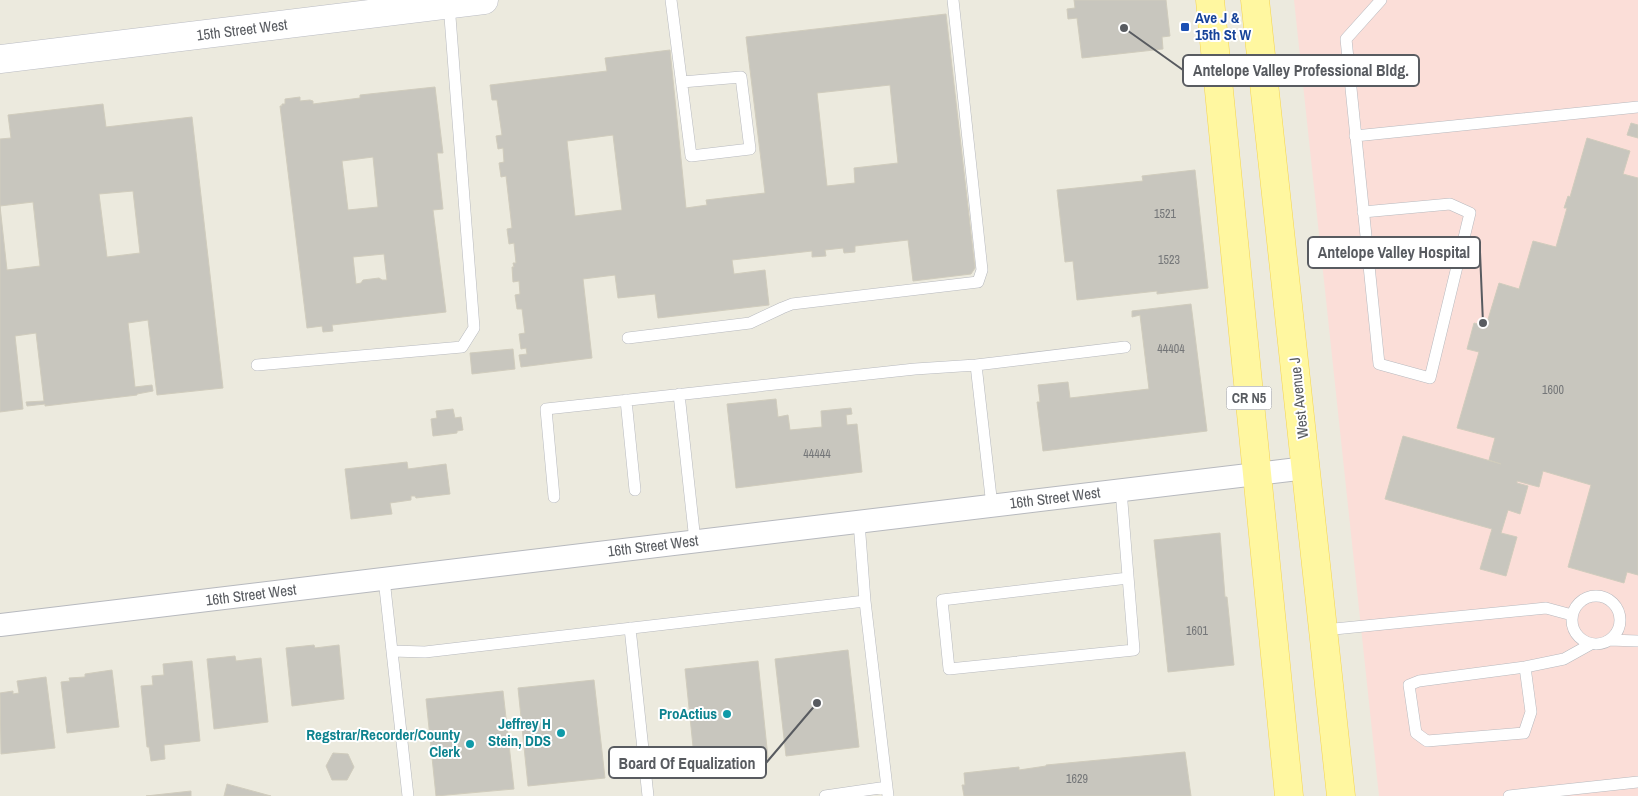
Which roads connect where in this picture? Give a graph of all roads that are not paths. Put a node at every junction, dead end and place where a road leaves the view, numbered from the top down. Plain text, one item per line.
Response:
1 (484, 0) edge
2 (671, 0) edge
3 (952, 0) edge
4 (1210, 0) edge
5 (1255, 0) edge
6 (1381, 0) edge
7 (449, 4) junction
8 (0, 59) edge
9 (682, 82) junction
10 (1638, 107) edge
11 (1355, 136) junction
12 (1363, 212) junction
13 (628, 338) dead end
14 (1125, 346) dead end
15 (257, 365) dead end
16 (976, 365) junction
17 (679, 394) junction
18 (626, 400) junction
19 (1306, 468) junction
20 (1257, 474) junction
21 (635, 490) dead end
22 (1120, 490) junction
23 (554, 497) dead end
24 (992, 506) junction
25 (859, 522) junction
26 (695, 541) junction
27 (1128, 578) junction
28 (384, 579) junction
29 (865, 601) junction
30 (1572, 615) junction
31 (0, 625) edge
32 (630, 628) junction
33 (1324, 630) junction
34 (1609, 640) junction
35 (1638, 641) edge
36 (1591, 644) junction
37 (392, 651) junction
38 (1525, 667) junction
39 (1638, 782) edge
40 (888, 791) edge
41 (408, 796) edge
42 (648, 796) edge
43 (825, 796) edge
44 (1289, 796) edge
45 (1341, 796) edge
46 (1509, 796) edge

1 - 7 street, 15th Street West
2 - 9 lane
3 - 13 lane
4 - 20 main road, CR N5
5 - 19 main road, West Avenue J
6 - 11 lane
7 - 8 street, 15th Street West
7 - 15 lane
9 - 9 lane
10 - 11 lane
11 - 12 lane
12 - 12 lane
14 - 16 lane
16 - 17 lane
16 - 24 lane
17 - 18 lane
17 - 26 lane
18 - 21 lane
18 - 23 lane
19 - 20 street, 16th Street West
19 - 33 main road, West Avenue J
20 - 22 street, 16th Street West
20 - 44 main road, CR N5
22 - 24 street, 16th Street West
22 - 27 lane
24 - 25 street, 16th Street West
25 - 26 street, 16th Street West
25 - 29 lane
26 - 28 street, 16th Street West
27 - 27 lane
28 - 31 street, 16th Street West
28 - 37 lane
29 - 32 lane
29 - 40 lane
30 - 33 lane
30 - 34 lane
30 - 36 lane
32 - 37 lane
32 - 42 lane
33 - 45 main road, West Avenue J
34 - 35 lane
34 - 36 lane
36 - 38 lane
37 - 41 lane
38 - 38 lane
39 - 46 lane
40 - 43 lane

